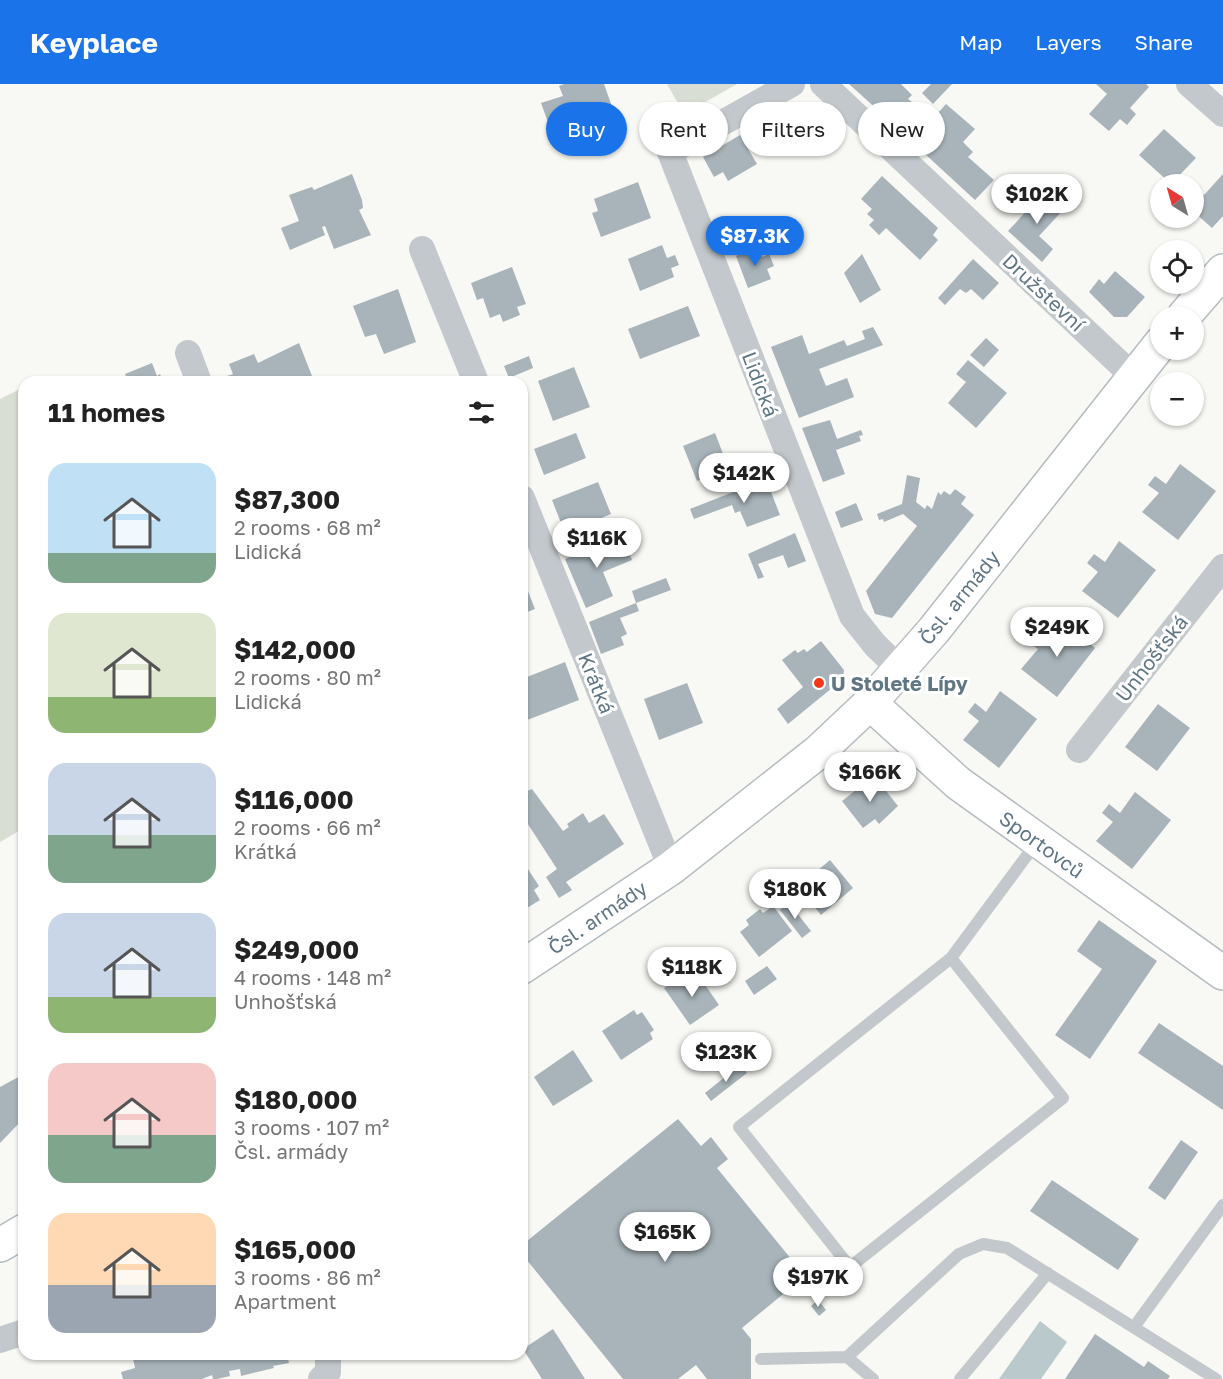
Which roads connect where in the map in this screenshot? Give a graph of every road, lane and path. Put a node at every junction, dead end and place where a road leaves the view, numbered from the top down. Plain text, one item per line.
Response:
1 (792, 84) edge
2 (823, 84) edge
3 (1189, 84) edge
4 (1223, 114) edge
5 (422, 249) dead end
6 (1223, 271) edge
7 (1193, 306) edge
8 (188, 353) dead end
9 (1150, 356) edge
10 (197, 376) edge
11 (474, 376) edge
12 (1133, 376) junction
13 (528, 513) edge
14 (1223, 567) edge
15 (900, 669) junction
16 (870, 703) junction
17 (1079, 750) dead end
18 (1037, 841) junction
19 (671, 868) junction
20 (951, 958) junction
21 (528, 963) edge
22 (1223, 973) edge
23 (1223, 1205) edge
24 (18, 1234) edge
25 (0, 1245) edge
26 (1048, 1273) junction
27 (1134, 1327) junction
28 (18, 1334) edge
29 (0, 1340) edge
30 (847, 1357) junction
31 (761, 1359) dead end
32 (328, 1360) edge
33 (321, 1379) edge
34 (873, 1379) edge
35 (960, 1379) edge
36 (1216, 1379) edge

1 - 15 street, Lidická
2 - 12 street, Družstevní
3 - 4 street
5 - 11 street
6 - 7 main road
8 - 10 street
9 - 12 main road, Čsl. armády
12 - 15 main road, Čsl. armády
13 - 19 street, Krátká
14 - 17 street, Unhošťská
15 - 16 main road, Čsl. armády
16 - 18 main road, Sportovců
16 - 19 main road, Čsl. armády
18 - 20 lane
18 - 22 main road, Sportovců
19 - 21 main road, Čsl. armády
20 - 20 lane
23 - 27 lane
24 - 25 main road
26 - 27 lane
26 - 30 lane
26 - 35 lane
27 - 36 lane
28 - 29 street
30 - 31 lane
30 - 34 lane
32 - 33 street

